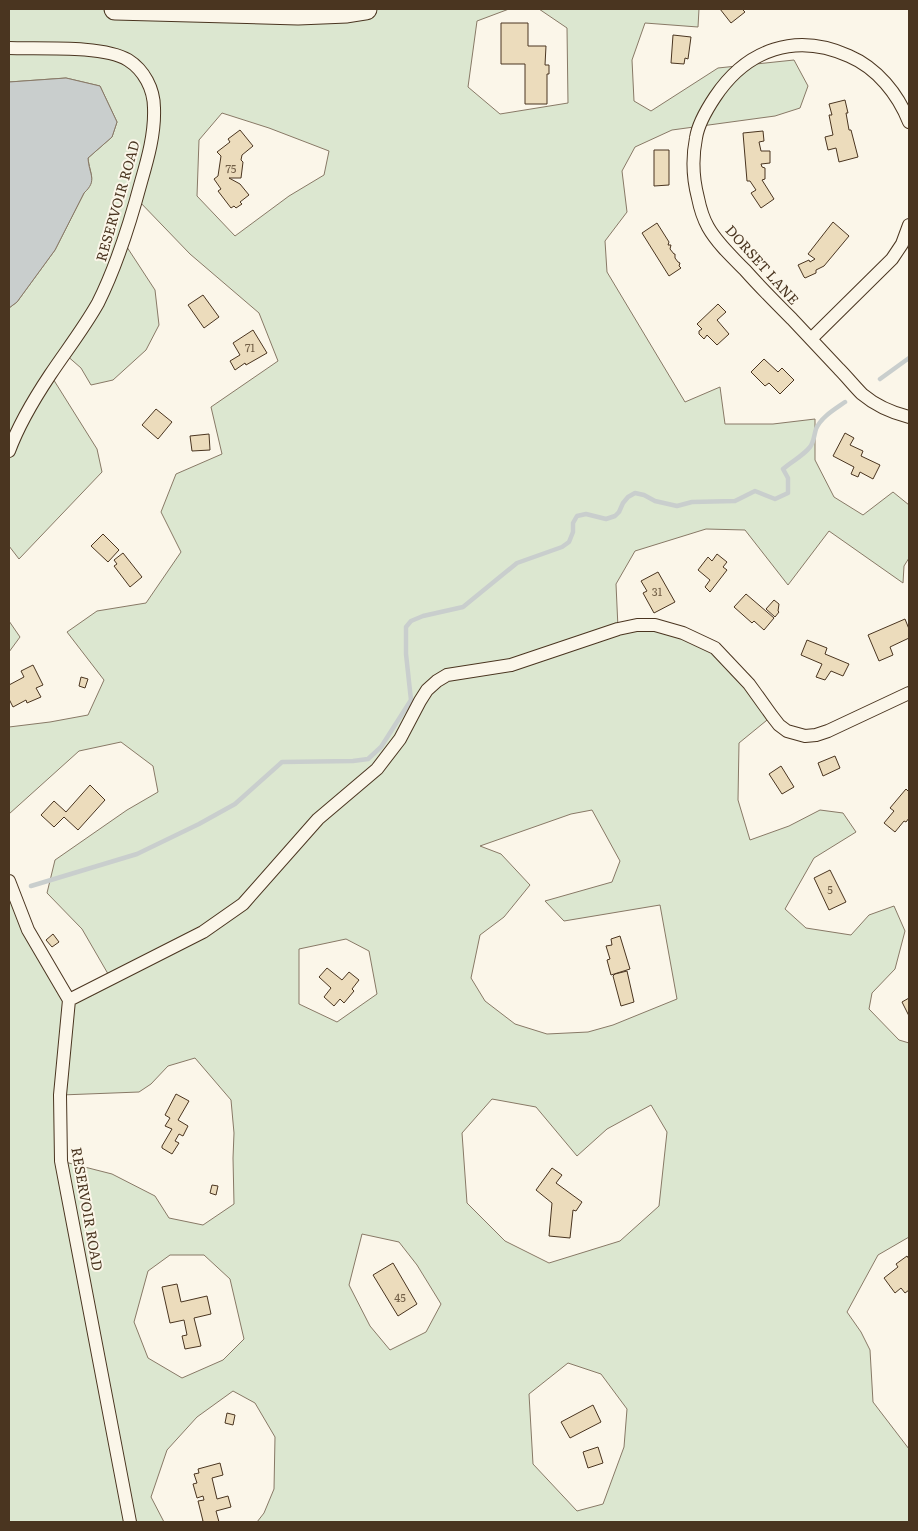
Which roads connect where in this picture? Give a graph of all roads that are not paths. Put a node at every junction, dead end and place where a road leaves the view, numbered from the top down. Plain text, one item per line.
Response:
1 (115, 9) edge
2 (366, 9) edge
3 (9, 48) edge
4 (909, 122) edge
5 (909, 225) edge
6 (811, 339) junction
7 (909, 417) edge
8 (9, 451) edge
9 (909, 693) edge
10 (9, 881) edge
11 (69, 1000) junction
12 (130, 1522) edge

1 - 2 highway
3 - 8 street, RESERVOIR ROAD
4 - 6 street, DORSET LANE
5 - 6 street
6 - 7 street, DORSET LANE
9 - 11 street
10 - 11 street
11 - 12 street, RESERVOIR ROAD

